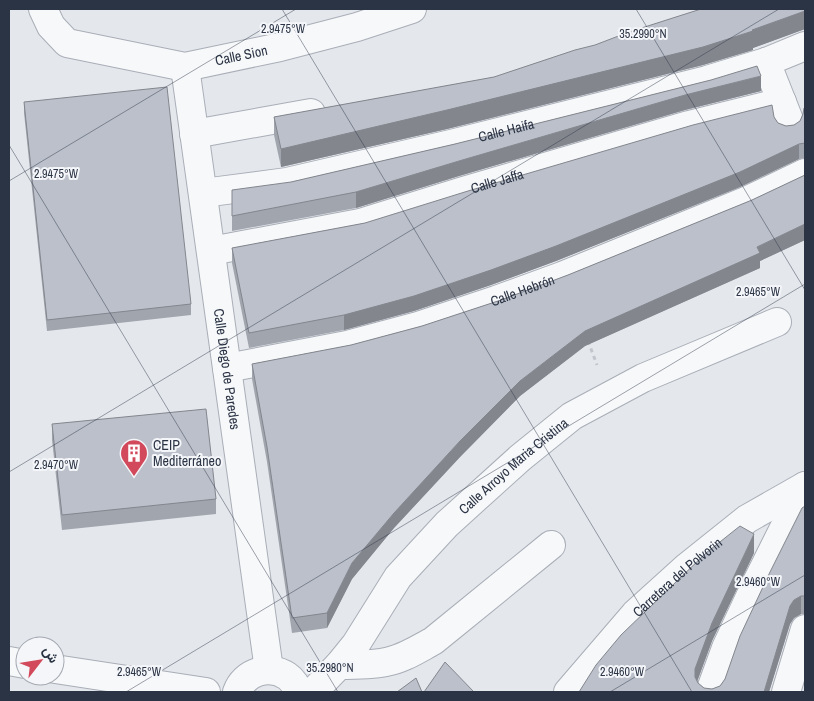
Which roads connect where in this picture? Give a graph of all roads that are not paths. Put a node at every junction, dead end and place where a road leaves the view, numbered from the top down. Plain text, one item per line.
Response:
1 (43, 9) edge
2 (412, 9) edge
3 (805, 46) edge
4 (766, 62) junction
5 (186, 67) junction
6 (332, 109) edge
7 (194, 134) junction
8 (805, 172) edge
9 (203, 193) junction
10 (210, 251) junction
11 (777, 322) dead end
12 (227, 368) junction
13 (805, 486) edge
14 (551, 545) dead end
15 (805, 629) edge
16 (339, 665) junction
17 (65, 670) edge
18 (269, 670) junction
19 (206, 692) edge
20 (237, 692) edge
21 (299, 692) edge
22 (313, 692) edge
23 (568, 692) edge
24 (710, 692) edge
25 (786, 692) edge

1 - 5 street
2 - 5 street, Calle Sion
3 - 4 street, Calle Haifa
4 - 9 street, Calle Haifa
4 - 10 street, Calle Jaffa
5 - 7 street, Calle Diego de Paredes
6 - 7 street
7 - 9 street, Calle Diego de Paredes
8 - 12 street, Calle Hebrón
9 - 10 street, Calle Diego de Paredes
10 - 12 street, Calle Diego de Paredes
11 - 16 street, Calle Arroyo Maria Cristina
12 - 18 street, Calle Diego de Paredes
13 - 23 street, Carretera del Polvorin
13 - 24 street
14 - 16 street
15 - 25 street
16 - 22 street, Calle Arroyo Maria Cristina
17 - 19 street
18 - 20 street
18 - 21 street

